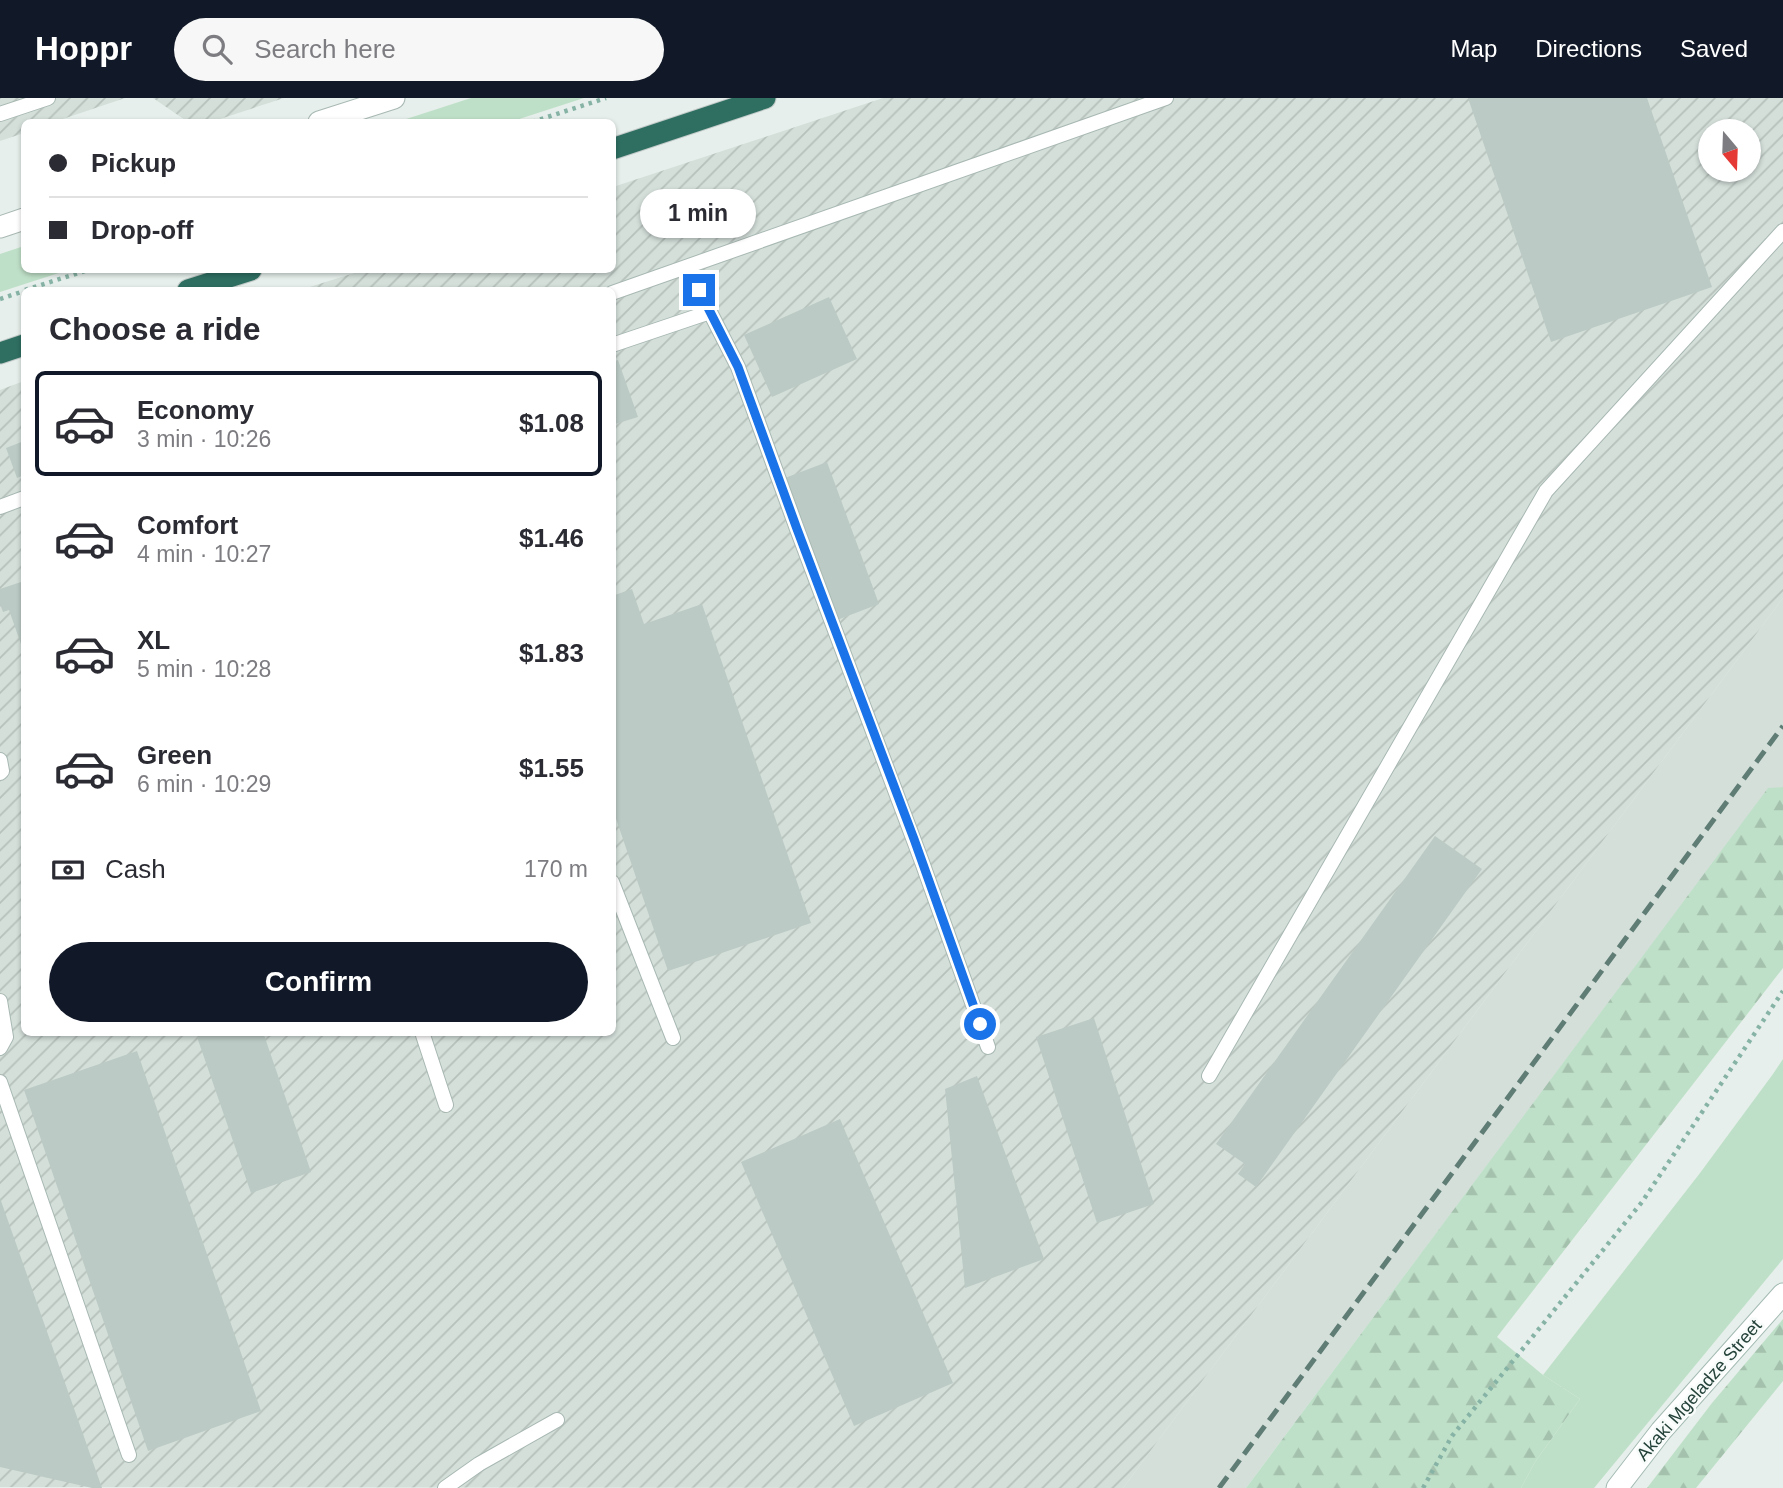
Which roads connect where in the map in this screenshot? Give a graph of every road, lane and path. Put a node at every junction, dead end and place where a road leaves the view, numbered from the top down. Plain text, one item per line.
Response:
1 (48, 98) edge
2 (394, 98) edge
3 (606, 98) edge
4 (765, 98) edge
5 (1166, 98) edge
6 (0, 114) edge
7 (328, 119) edge
8 (541, 119) edge
9 (616, 148) edge
10 (21, 220) edge
11 (0, 227) edge
12 (1783, 231) edge
13 (687, 267) junction
14 (79, 273) edge
15 (242, 273) edge
16 (37, 287) edge
17 (197, 287) edge
18 (21, 292) edge
19 (616, 292) edge
20 (0, 299) edge
21 (710, 312) junction
22 (616, 344) edge
23 (21, 346) edge
24 (0, 354) edge
25 (21, 499) edge
26 (0, 507) edge
27 (0, 760) edge
28 (0, 773) edge
29 (616, 892) edge
30 (1783, 991) edge
31 (0, 1001) edge
32 (423, 1036) edge
33 (673, 1038) dead end
34 (988, 1047) dead end
35 (0, 1048) edge
36 (1209, 1076) dead end
37 (0, 1082) edge
38 (446, 1105) dead end
39 (1783, 1294) edge
40 (556, 1420) dead end
41 (129, 1455) dead end
42 (446, 1488) edge
43 (1423, 1488) edge
44 (1617, 1488) edge

1 - 6 lane
2 - 7 street
3 - 8 path
4 - 9 highway
5 - 13 lane
10 - 11 street
12 - 36 lane
13 - 19 lane
13 - 21 lane
14 - 16 path
15 - 17 highway
18 - 20 path
21 - 22 lane
21 - 34 lane
23 - 24 highway
25 - 26 lane
27 - 28 lane
29 - 33 lane
30 - 43 path
31 - 35 lane
32 - 38 lane
37 - 41 lane
39 - 44 street, Akaki Mgeladze Street
40 - 42 lane

